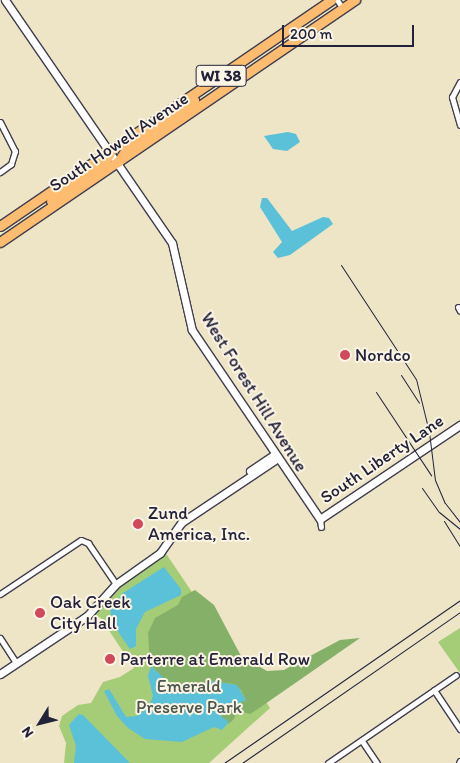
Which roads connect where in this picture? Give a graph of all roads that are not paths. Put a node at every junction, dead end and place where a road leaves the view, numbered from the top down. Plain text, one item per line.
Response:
1 (5, 0) edge
2 (331, 0) edge
3 (336, 0) edge
4 (355, 0) edge
5 (343, 9) junction
6 (222, 75) junction
7 (460, 82) edge
8 (0, 122) edge
9 (460, 125) edge
10 (110, 151) junction
11 (118, 163) junction
12 (0, 172) edge
13 (59, 186) junction
14 (1, 222) edge
15 (27, 224) junction
16 (11, 235) junction
17 (0, 237) edge
18 (0, 242) edge
19 (460, 425) edge
20 (276, 456) junction
21 (320, 519) junction
22 (321, 527) dead end
23 (116, 584) junction
24 (0, 594) edge
25 (0, 638) edge
26 (16, 663) junction
27 (0, 674) edge
28 (456, 675) dead end
29 (434, 690) junction
30 (460, 729) edge
31 (362, 741) junction
32 (328, 763) edge
33 (377, 763) edge

1 - 10 street, West Forest Hill Avenue
2 - 6 main road, South Howell Avenue / WI 38
3 - 5 street
4 - 5 main road, South Howell Avenue / WI 38
5 - 11 main road, South Howell Avenue / WI 38
6 - 10 main road, South Howell Avenue / WI 38
6 - 11 main road
7 - 9 street
8 - 12 street
10 - 11 street, West Forest Hill Avenue
10 - 13 main road, South Howell Avenue / WI 38
10 - 15 main road
11 - 15 main road, South Howell Avenue / WI 38
11 - 20 street, West Forest Hill Avenue
13 - 14 main road, South Howell Avenue / WI 38
13 - 16 main road
14 - 17 main road
15 - 16 main road, South Howell Avenue / WI 38
16 - 18 main road, South Howell Avenue / WI 38
19 - 21 street, South Liberty Lane
20 - 21 street, West Forest Hill Avenue
20 - 23 street
21 - 22 street, West Forest Hill Avenue
23 - 24 street
23 - 26 street
25 - 26 street
26 - 27 street
28 - 29 street
29 - 30 street
29 - 31 street
31 - 32 street
31 - 33 street

